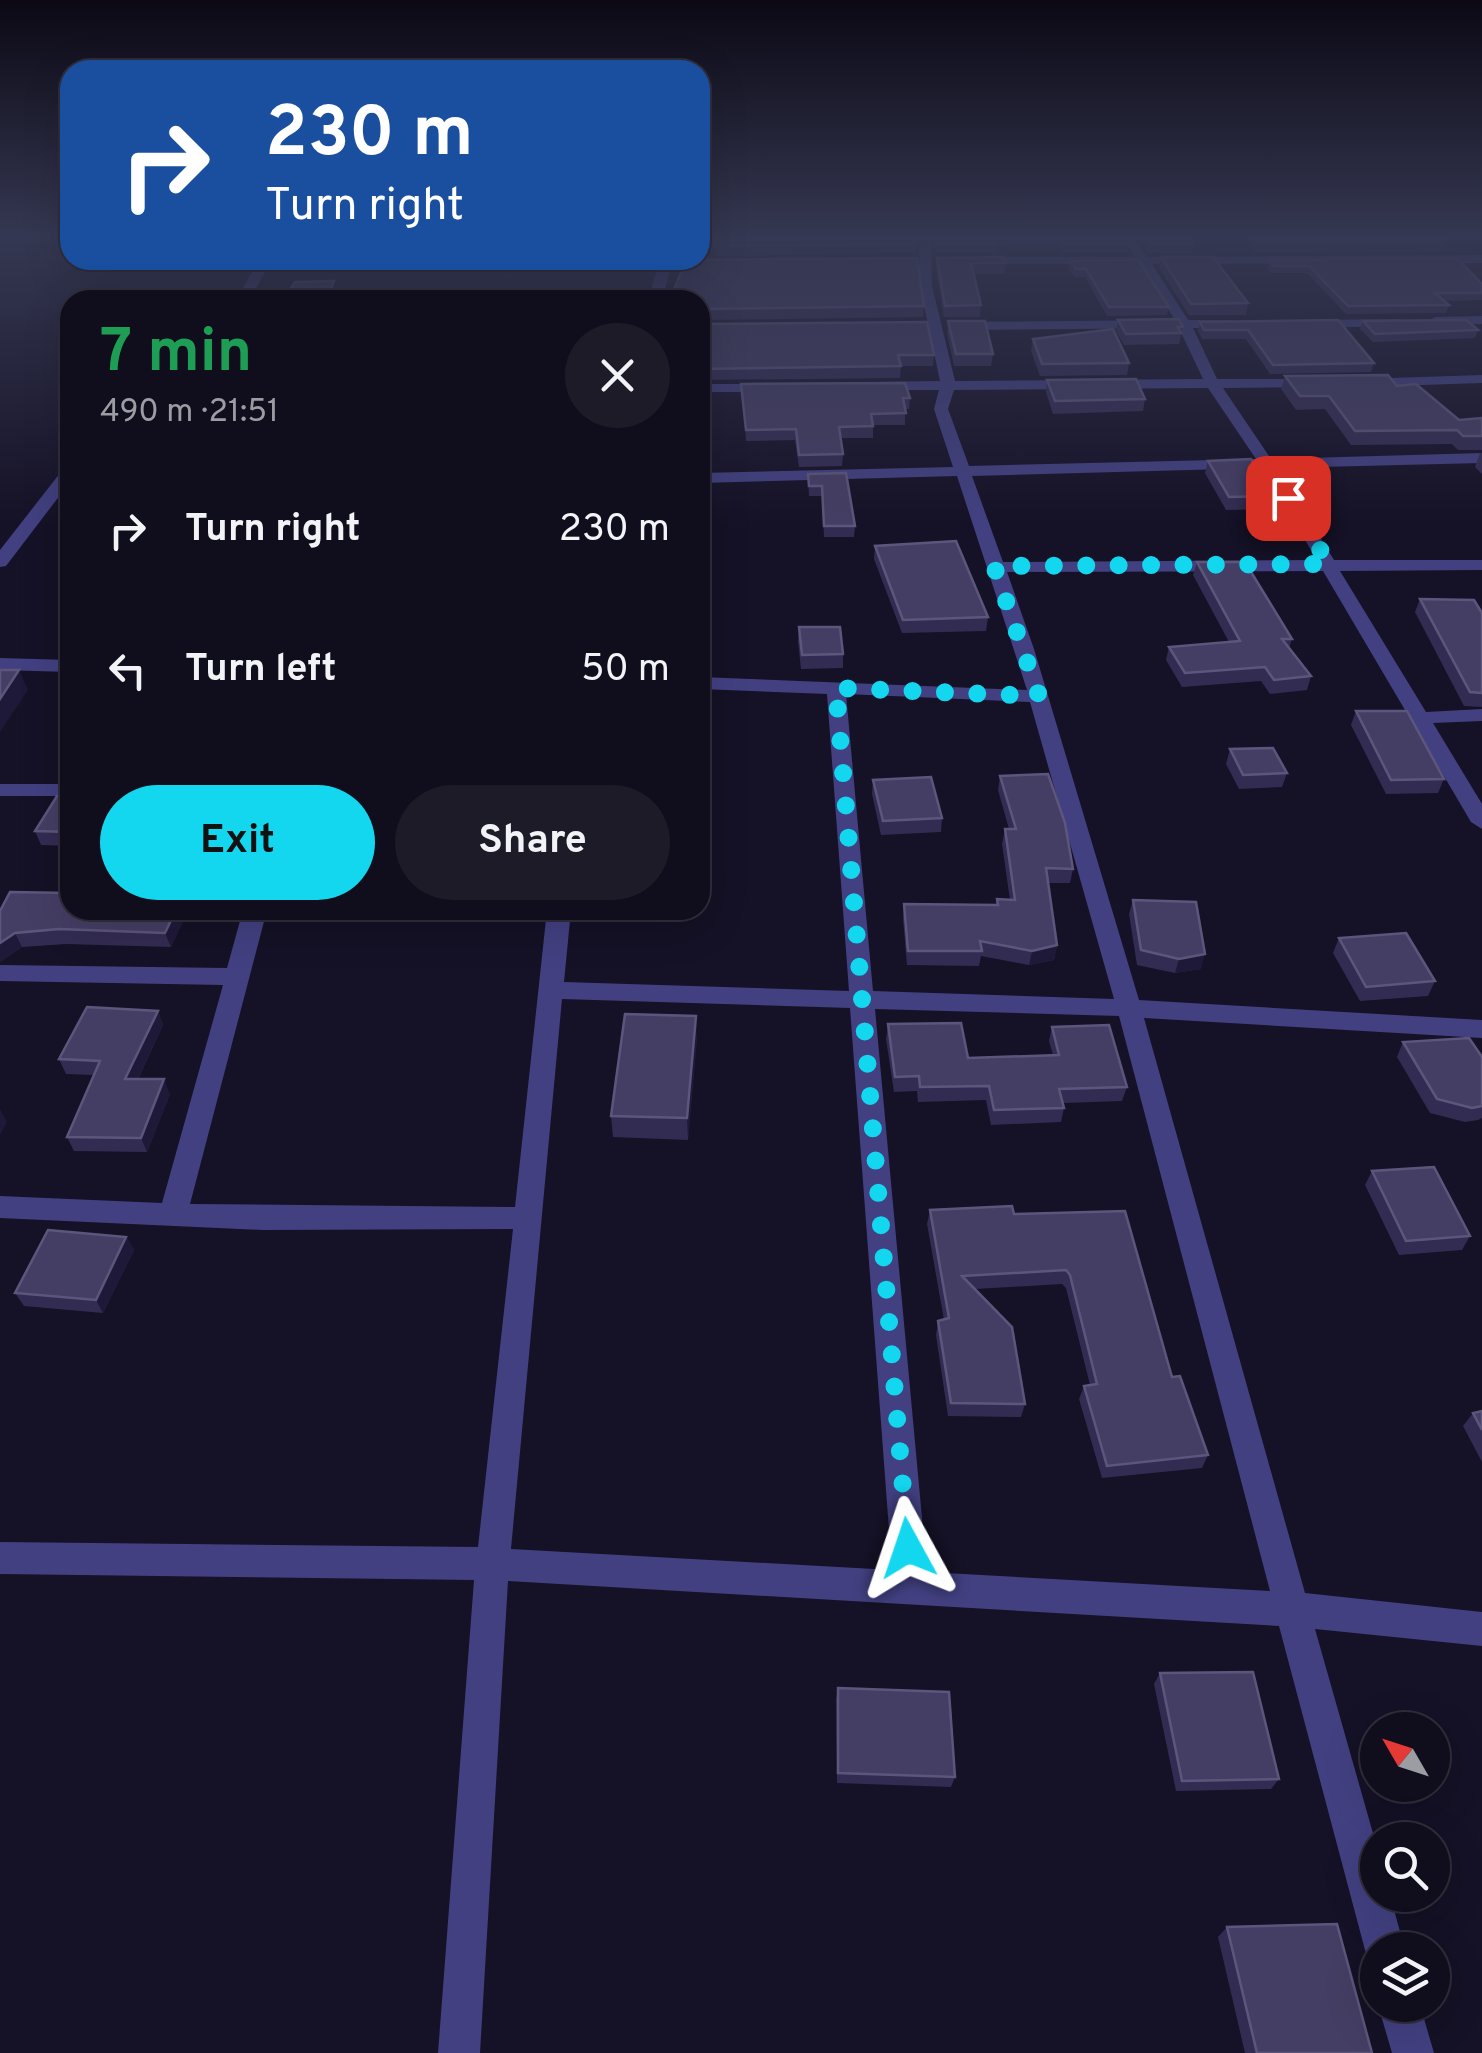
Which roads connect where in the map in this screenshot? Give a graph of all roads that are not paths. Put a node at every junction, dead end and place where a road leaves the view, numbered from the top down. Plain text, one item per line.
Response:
1 (928, 334) edge
2 (1189, 334) edge
3 (1482, 380) edge
4 (948, 384) junction
5 (1212, 384) junction
6 (850, 387) edge
7 (710, 388) edge
8 (792, 388) edge
9 (1482, 458) edge
10 (1268, 465) junction
11 (962, 474) junction
12 (710, 478) edge
13 (60, 484) edge
14 (0, 562) edge
15 (1329, 564) junction
16 (994, 566) junction
17 (1482, 566) edge
18 (0, 664) edge
19 (60, 666) edge
20 (710, 684) edge
21 (836, 688) junction
22 (1039, 696) junction
23 (1482, 714) edge
24 (1420, 718) junction
25 (0, 790) edge
26 (60, 790) edge
27 (1482, 822) edge
28 (251, 920) edge
29 (558, 920) edge
30 (0, 973) edge
31 (237, 977) junction
32 (550, 990) junction
33 (860, 1000) junction
34 (1128, 1008) junction
35 (1482, 1029) edge
36 (0, 1207) edge
37 (172, 1214) junction
38 (528, 1218) junction
39 (0, 1558) edge
40 (493, 1564) junction
41 (911, 1588) junction
42 (1292, 1609) junction
43 (1482, 1628) edge
44 (1379, 1932) edge
45 (1404, 2022) edge
46 (459, 2053) edge
47 (1412, 2053) edge

1 - 4 street
2 - 5 street
3 - 5 street
4 - 5 street
4 - 6 street
4 - 11 street
5 - 10 street
7 - 8 street
9 - 10 street
10 - 11 street
10 - 15 street
11 - 12 street
11 - 16 street
13 - 14 street
15 - 16 street
15 - 17 street
15 - 24 street
16 - 22 street
18 - 19 street
20 - 21 street
21 - 22 street
21 - 33 street
22 - 34 street
23 - 24 street
24 - 27 street
25 - 26 street
28 - 31 street
29 - 32 street
30 - 31 street
31 - 37 street
32 - 33 street
32 - 38 street
33 - 34 street
33 - 41 street
34 - 35 street
34 - 42 street
36 - 37 street
37 - 38 street
38 - 40 street
39 - 40 street
40 - 41 street
40 - 46 street
41 - 42 street
42 - 43 street
42 - 44 street
45 - 47 street

